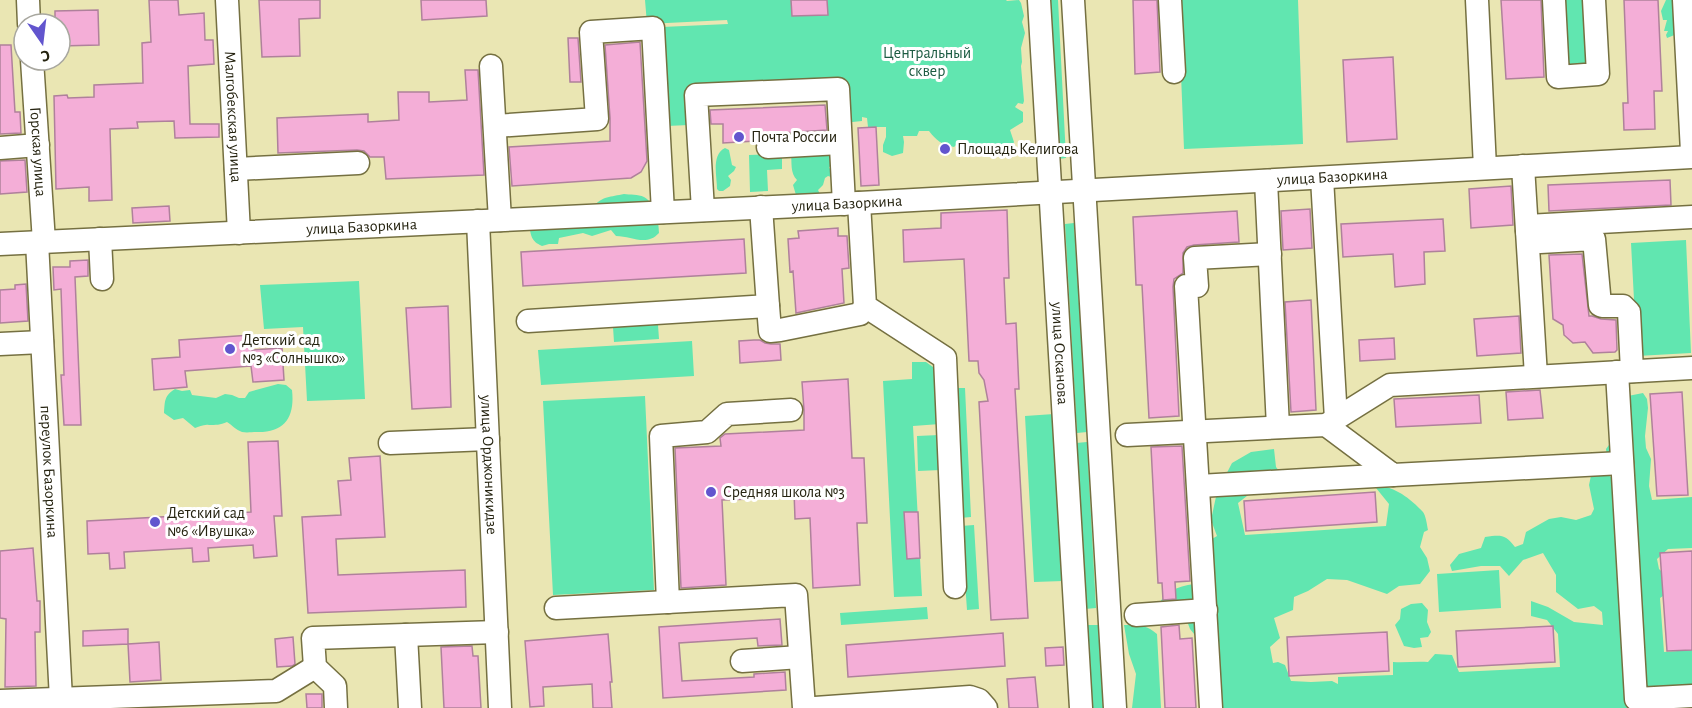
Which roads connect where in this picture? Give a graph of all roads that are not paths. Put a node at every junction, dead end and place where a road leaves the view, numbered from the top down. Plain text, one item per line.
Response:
1 (227, 0) edge
2 (1039, 0) edge
3 (1073, 0) edge
4 (1170, 0) edge
5 (1477, 0) edge
6 (1554, 0) edge
7 (1594, 0) edge
8 (1684, 0) edge
9 (491, 66) dead end
10 (33, 72) edge
11 (1174, 72) dead end
12 (495, 126) junction
13 (840, 143) junction
14 (38, 145) junction
15 (768, 147) dead end
16 (0, 148) edge
17 (1692, 152) edge
18 (1692, 157) edge
19 (358, 163) dead end
20 (1523, 166) junction
21 (1485, 168) junction
22 (236, 169) junction
23 (1322, 178) junction
24 (1266, 181) junction
25 (1084, 191) junction
26 (1051, 193) junction
27 (851, 204) junction
28 (761, 207) junction
29 (703, 210) junction
30 (663, 212) junction
31 (1692, 217) edge
32 (489, 220) junction
33 (1527, 228) junction
34 (239, 232) junction
35 (100, 239) junction
36 (40, 242) junction
37 (0, 244) edge
38 (1270, 254) junction
39 (102, 279) dead end
40 (768, 306) junction
41 (865, 306) junction
42 (528, 321) dead end
43 (42, 342) junction
44 (0, 344) edge
45 (1692, 368) edge
46 (1625, 371) junction
47 (1536, 376) junction
48 (791, 410) dead end
49 (1331, 422) junction
50 (1278, 428) junction
51 (1196, 431) junction
52 (1127, 435) dead end
53 (488, 440) junction
54 (390, 443) dead end
55 (1622, 463) junction
56 (1394, 475) junction
57 (1198, 486) junction
58 (955, 587) dead end
59 (668, 602) junction
60 (556, 608) dead end
61 (1206, 610) junction
62 (1136, 615) dead end
63 (497, 632) junction
64 (406, 635) junction
65 (800, 657) junction
66 (742, 661) dead end
67 (315, 667) junction
68 (1692, 696) edge
69 (61, 699) junction
70 (0, 701) edge
71 (1632, 705) edge
72 (336, 708) edge
73 (410, 708) edge
74 (500, 708) edge
75 (804, 708) edge
76 (814, 708) edge
77 (986, 708) edge
78 (1081, 708) edge
79 (1115, 708) edge
80 (1211, 708) edge

1 - 22 street, Малгобекская улица
2 - 26 street, улица Осканова
3 - 25 street, улица Осканова
4 - 11 street
5 - 21 street
6 - 7 street
8 - 17 street
9 - 12 street, улица Орджоникидзе
10 - 14 street, Горская улица
12 - 30 street
12 - 32 street, улица Орджоникидзе
13 - 15 street
13 - 27 street
13 - 29 street
14 - 16 street
14 - 36 street, Горская улица
18 - 20 street, улица Базоркина
19 - 22 street
20 - 21 street, улица Базоркина
20 - 33 street
21 - 23 street, улица Базоркина
22 - 34 street, Малгобекская улица
23 - 24 street, улица Базоркина
23 - 49 street
24 - 25 street, улица Базоркина
24 - 38 street
25 - 26 street, улица Базоркина
25 - 79 street, улица Осканова
26 - 27 street, улица Базоркина
26 - 78 street, улица Осканова
27 - 28 street, улица Базоркина
27 - 41 street
28 - 29 street, улица Базоркина
28 - 40 street
29 - 30 street, улица Базоркина
30 - 32 street, улица Базоркина
31 - 33 street
32 - 34 street, улица Базоркина
32 - 53 street, улица Орджоникидзе
33 - 46 street
33 - 47 street
34 - 35 street, улица Базоркина
35 - 36 street, улица Базоркина
35 - 39 street
36 - 37 street, улица Базоркина
36 - 43 street, переулок Базоркина
38 - 50 street
38 - 51 street
40 - 41 street
40 - 42 street
41 - 58 street
43 - 44 street
43 - 69 street, переулок Базоркина
45 - 46 street
46 - 47 street
46 - 55 street
47 - 49 street
48 - 59 street
49 - 50 street
49 - 56 street
50 - 51 street
51 - 52 street
51 - 57 street
53 - 54 street
53 - 63 street, улица Орджоникидзе
55 - 56 street
55 - 71 street
56 - 57 street
57 - 61 street
59 - 60 street
59 - 65 street
61 - 62 street
61 - 80 street
63 - 64 street
63 - 74 street, улица Орджоникидзе
64 - 67 street
64 - 73 street
65 - 66 street
65 - 75 street
67 - 69 street
67 - 72 street
68 - 71 street
69 - 70 street
76 - 77 street

